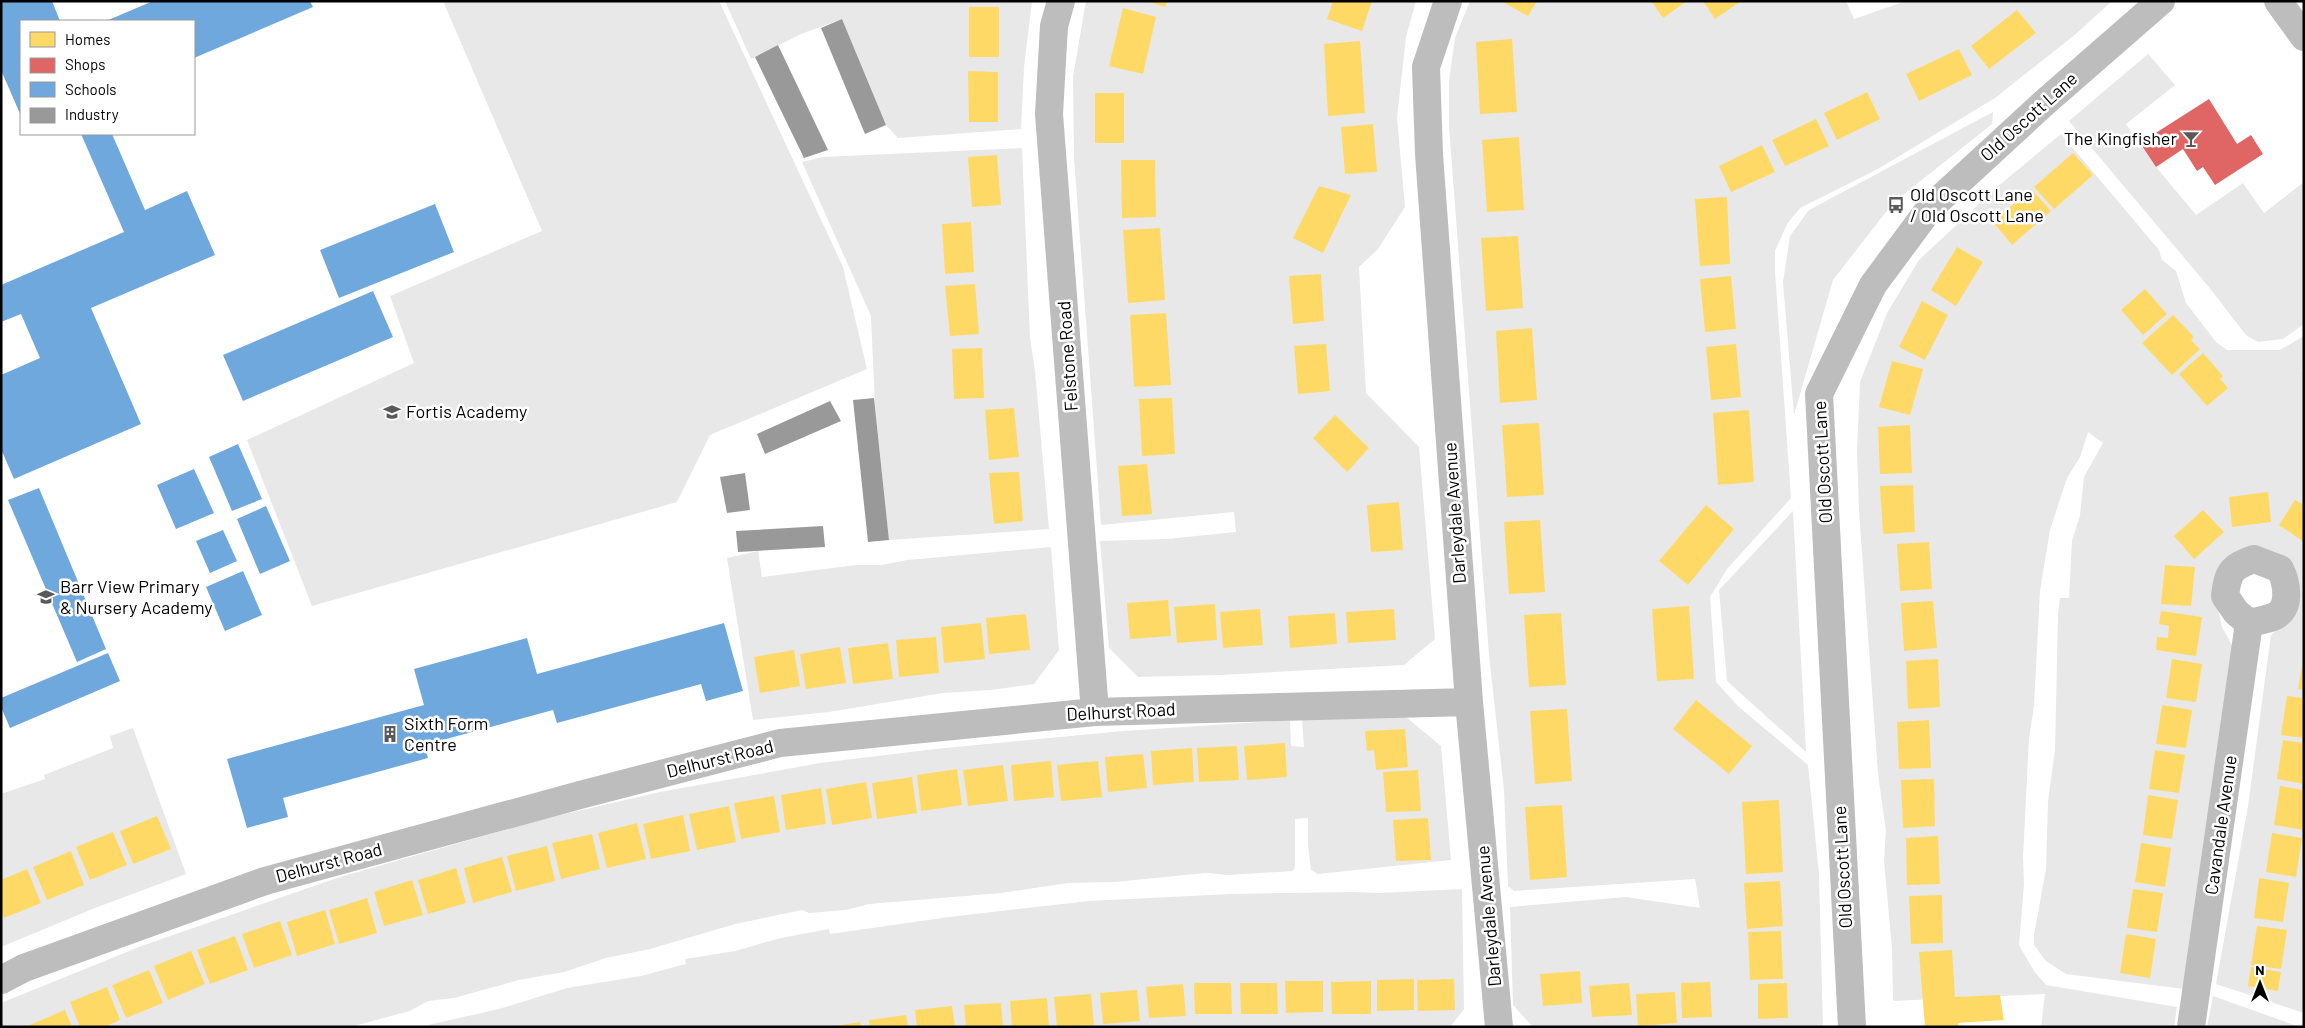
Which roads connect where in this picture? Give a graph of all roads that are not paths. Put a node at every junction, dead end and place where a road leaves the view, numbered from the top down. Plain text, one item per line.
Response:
1 (1061, 1) edge
2 (1448, 1) edge
3 (2161, 1) edge
4 (2278, 1) edge
5 (2304, 37) edge
6 (2249, 623) dead end
7 (1469, 702) junction
8 (1095, 712) junction
9 (1, 980) edge
10 (1499, 1027) edge
11 (1852, 1027) edge
12 (2191, 1027) edge

1 - 8 street, Felstone Road
2 - 7 street, Darleydale Avenue
3 - 11 street, Old Oscott Lane
4 - 5 street
6 - 12 street, Cavandale Avenue
7 - 8 street, Delhurst Road
7 - 10 street, Darleydale Avenue
8 - 9 street, Delhurst Road

